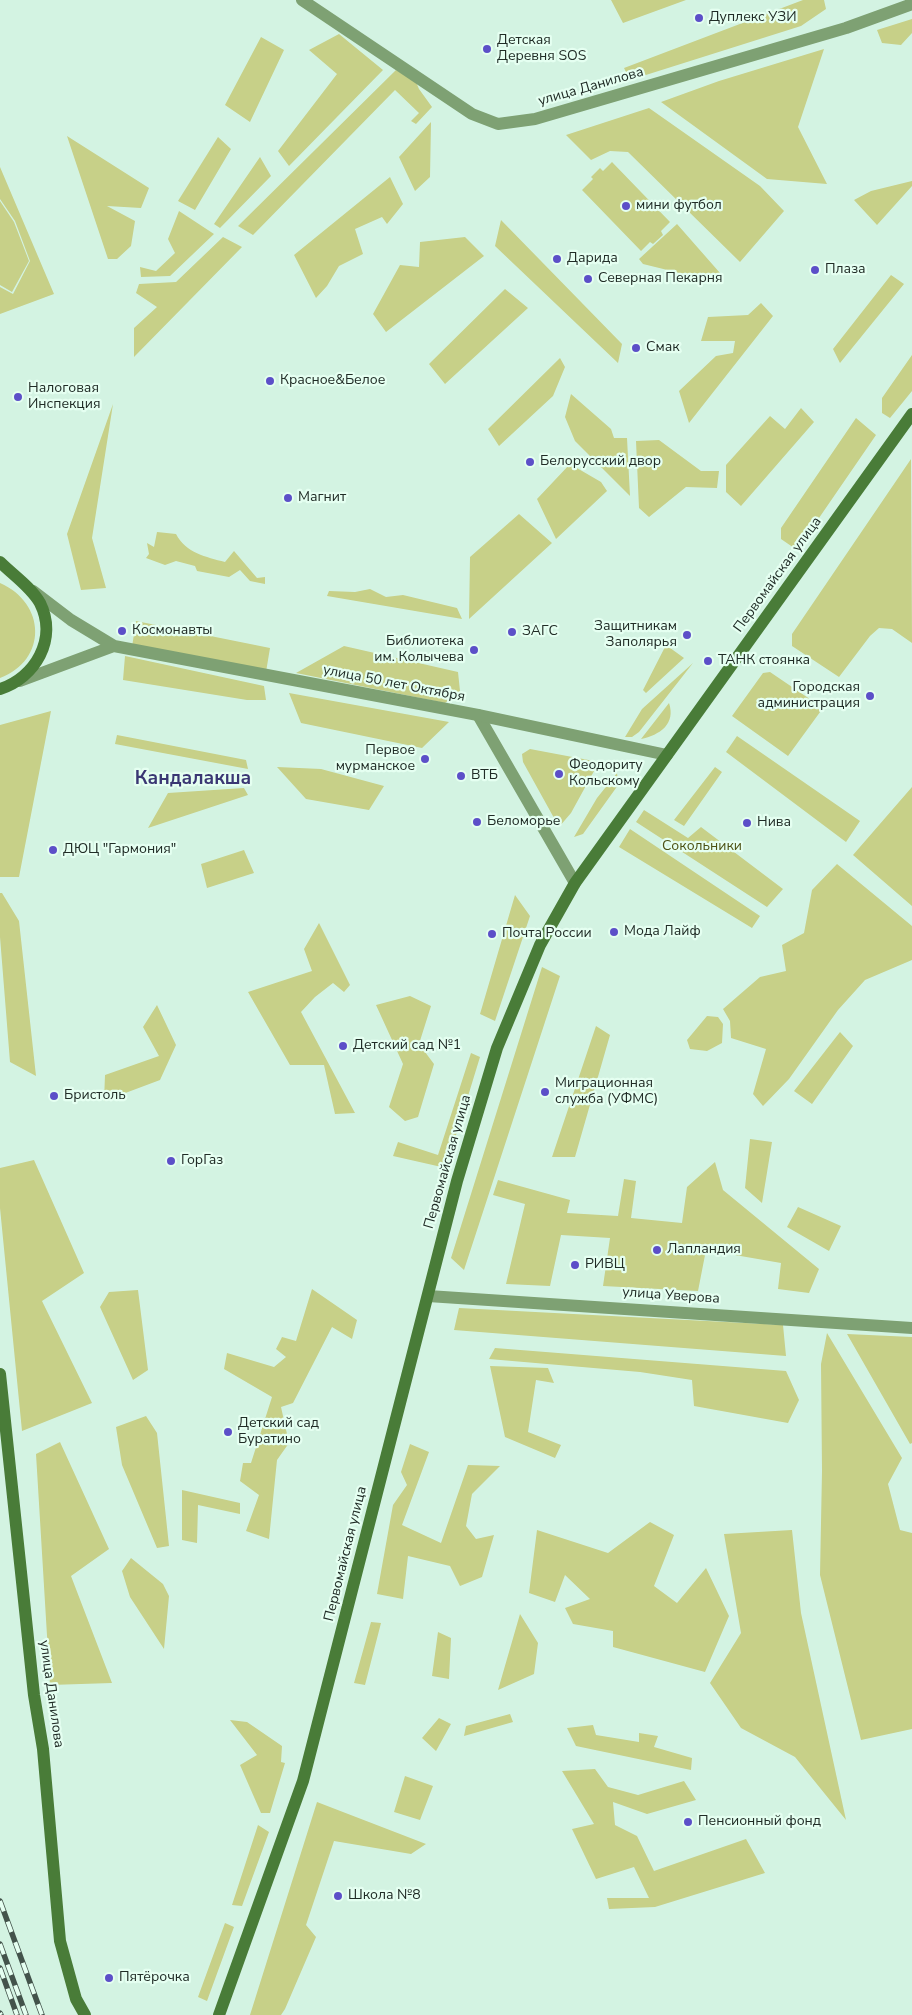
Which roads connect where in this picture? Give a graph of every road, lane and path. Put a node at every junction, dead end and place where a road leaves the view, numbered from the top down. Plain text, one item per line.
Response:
1 (302, 0) edge
2 (912, 4) edge
3 (912, 414) edge
4 (0, 562) edge
5 (0, 572) edge
6 (16, 578) junction
7 (31, 590) junction
8 (114, 646) junction
9 (7, 687) edge
10 (478, 715) junction
11 (667, 755) junction
12 (575, 883) junction
13 (428, 1296) junction
14 (912, 1328) edge
15 (0, 1374) edge
16 (85, 2015) edge
17 (219, 2015) edge

1 - 2 street, улица Данилова
3 - 11 main road, Первомайская улица
4 - 6 main road
5 - 6 main road
6 - 7 main road
7 - 8 street
7 - 9 main road
8 - 9 street
8 - 10 street, улица 50 лет Октября
10 - 11 street, улица 50 лет Октября
10 - 12 street
11 - 12 main road, Первомайская улица
12 - 13 main road, Первомайская улица
13 - 14 street, улица Уверова
13 - 17 main road, Первомайская улица
15 - 16 main road, улица Данилова

